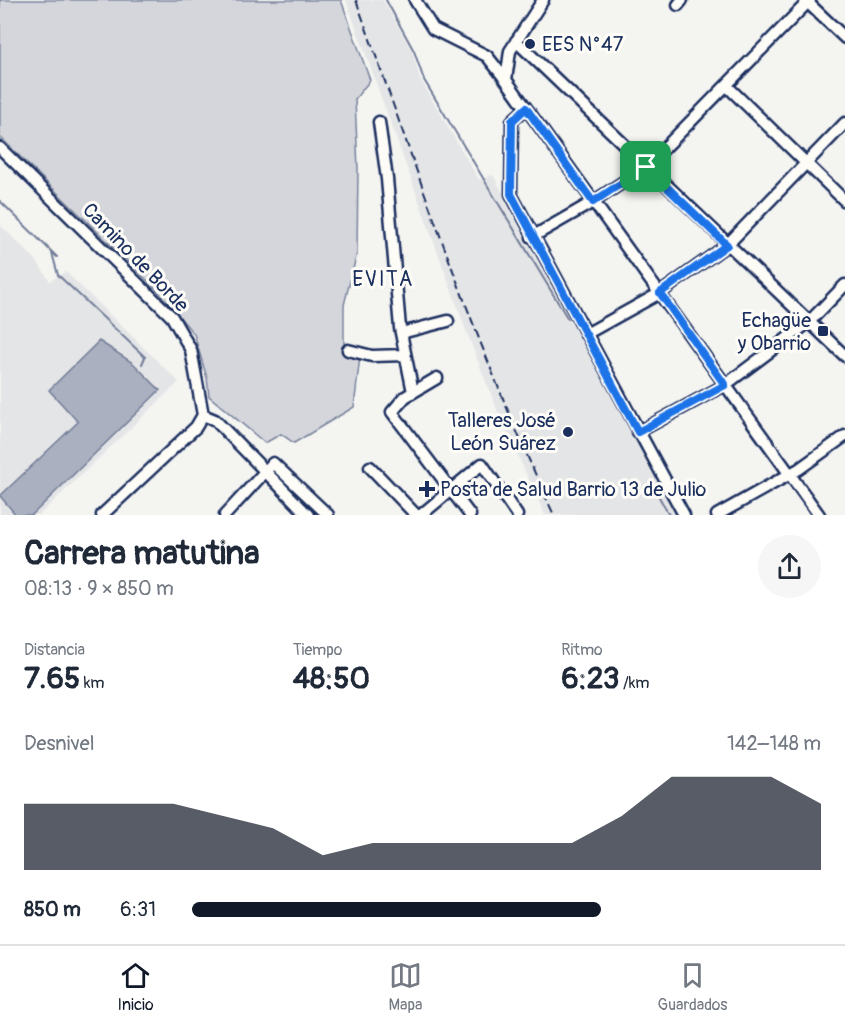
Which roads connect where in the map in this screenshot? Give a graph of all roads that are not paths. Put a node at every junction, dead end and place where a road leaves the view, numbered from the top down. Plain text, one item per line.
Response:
1 (415, 0) edge
2 (543, 0) edge
3 (807, 1) edge
4 (845, 38) edge
5 (516, 41) junction
6 (510, 51) junction
7 (487, 57) junction
8 (506, 80) junction
9 (726, 86) junction
10 (526, 108) junction
11 (380, 122) dead end
12 (845, 123) edge
13 (0, 148) edge
14 (806, 163) junction
15 (646, 167) junction
16 (845, 201) edge
17 (593, 202) junction
18 (532, 237) junction
19 (727, 245) junction
20 (845, 285) edge
21 (660, 293) junction
22 (448, 321) dead end
23 (809, 322) junction
24 (586, 334) junction
25 (402, 336) junction
26 (348, 351) dead end
27 (405, 355) junction
28 (845, 357) edge
29 (438, 378) dead end
30 (725, 385) junction
31 (412, 392) junction
32 (203, 415) junction
33 (638, 432) junction
34 (845, 436) edge
35 (370, 467) dead end
36 (263, 470) junction
37 (790, 474) junction
38 (451, 490) junction
39 (102, 515) edge
40 (225, 515) edge
41 (308, 515) edge
42 (328, 515) edge
43 (416, 515) edge
44 (421, 515) edge
45 (470, 515) edge
46 (517, 515) edge
47 (684, 515) edge
48 (717, 515) edge
49 (819, 515) edge

1 - 7 street
2 - 5 street
3 - 4 street
3 - 9 street
5 - 6 street
5 - 15 street
6 - 7 street
6 - 8 street
7 - 8 street
8 - 10 street
9 - 14 street
9 - 15 street
10 - 17 street
10 - 18 street
11 - 25 street
12 - 14 street
13 - 32 street, Camino de Borde
14 - 16 street
14 - 19 street
15 - 17 street
15 - 19 street
17 - 18 street
17 - 21 street
18 - 24 street
19 - 21 street
19 - 23 street
20 - 23 street
21 - 24 street
21 - 30 street
22 - 25 street
23 - 28 street
23 - 30 street
24 - 33 street
25 - 27 street
26 - 27 street
27 - 31 street
29 - 31 street
30 - 33 street
30 - 37 street
31 - 38 street
32 - 36 street
32 - 39 street
33 - 47 street
34 - 37 street
35 - 43 street
36 - 40 street
36 - 41 street
36 - 42 street
37 - 48 street
37 - 49 street
38 - 44 street
38 - 45 street
38 - 46 street

